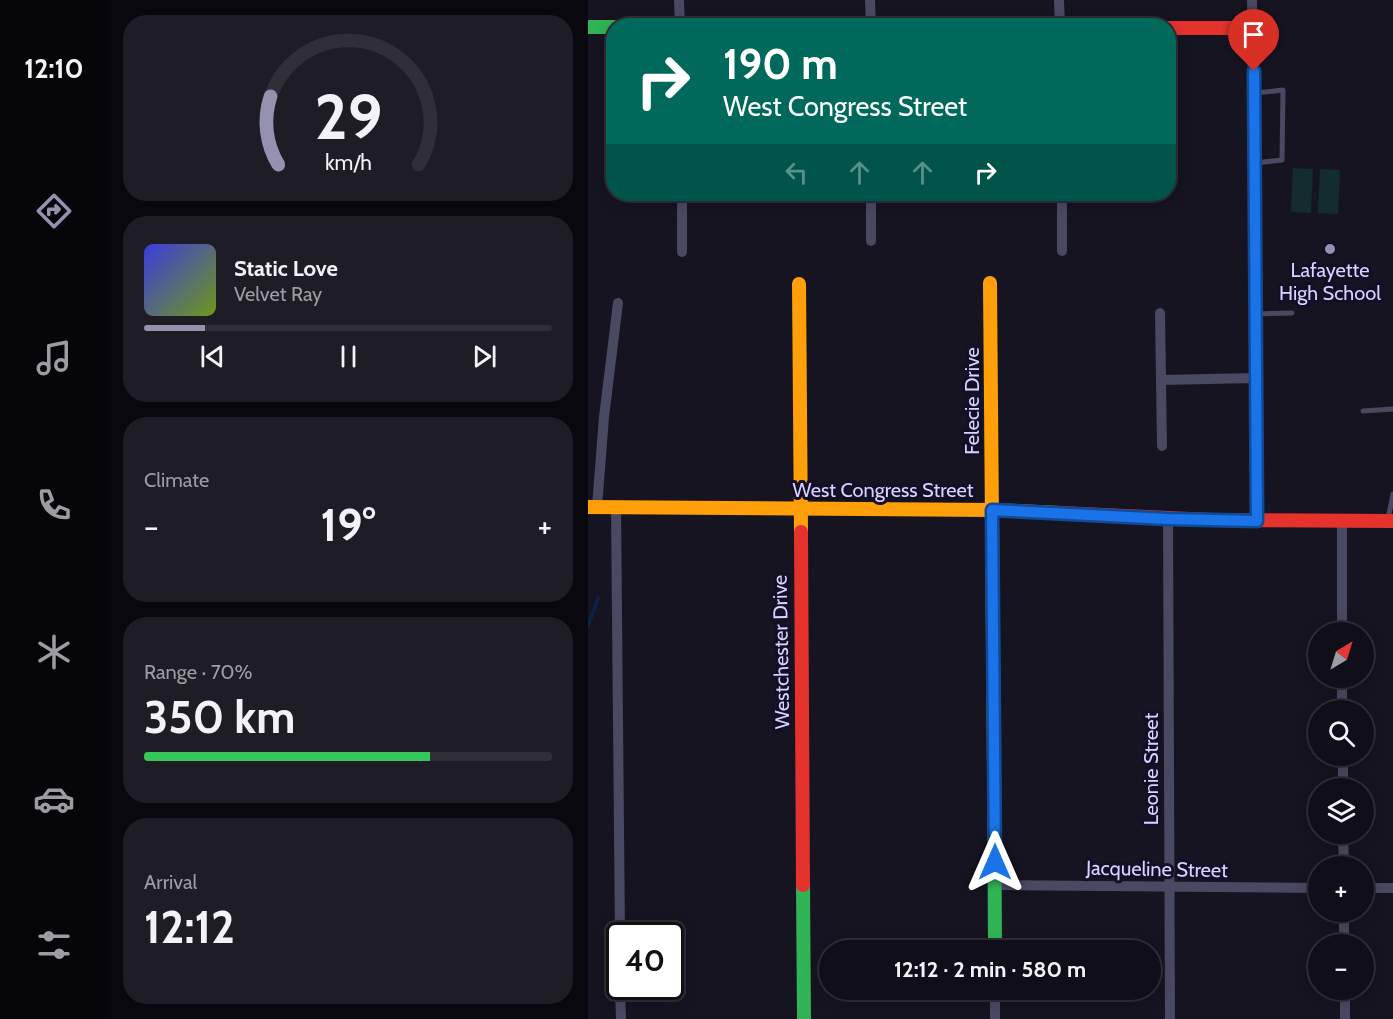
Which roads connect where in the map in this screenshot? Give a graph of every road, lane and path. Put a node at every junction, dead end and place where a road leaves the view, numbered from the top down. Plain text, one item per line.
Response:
1 (679, 0) edge
2 (870, 0) edge
3 (1059, 0) edge
4 (1252, 0) edge
5 (680, 18) edge
6 (870, 18) edge
7 (1060, 18) edge
8 (588, 27) edge
9 (606, 27) edge
10 (1176, 28) edge
11 (1253, 28) junction
12 (1254, 93) junction
13 (1255, 163) junction
14 (682, 201) edge
15 (871, 201) edge
16 (1062, 201) edge
17 (872, 241) dead end
18 (1062, 251) dead end
19 (682, 252) dead end
20 (990, 283) dead end
21 (799, 284) dead end
22 (618, 303) dead end
23 (1160, 313) dead end
24 (1292, 313) dead end
25 (1256, 314) junction
26 (1256, 378) junction
27 (1161, 380) junction
28 (1393, 409) edge
29 (1363, 411) dead end
30 (1162, 446) dead end
31 (1393, 494) edge
32 (593, 507) edge
33 (616, 507) junction
34 (799, 509) junction
35 (992, 510) junction
36 (1168, 519) junction
37 (1342, 520) junction
38 (1257, 521) junction
39 (1390, 521) edge
40 (1342, 622) edge
41 (995, 885) junction
42 (1169, 887) junction
43 (1308, 888) edge
44 (1374, 888) edge
45 (1393, 888) edge
46 (620, 922) edge
47 (995, 940) edge
48 (620, 1000) edge
49 (995, 1000) edge
50 (1345, 1000) edge
51 (621, 1019) edge
52 (804, 1019) edge
53 (995, 1019) edge
54 (1170, 1019) edge
55 (1345, 1019) edge

1 - 5 street
2 - 6 street
3 - 7 street
4 - 11 street
8 - 9 street
10 - 11 street
11 - 12 street
12 - 13 street
12 - 13 lane
13 - 25 street
14 - 19 street
15 - 17 street
16 - 18 street
20 - 35 street, Felecie Drive
21 - 34 street, Westchester Drive
22 - 32 street
23 - 27 street
24 - 25 lane
25 - 26 street
26 - 27 street
26 - 38 street
27 - 30 street
28 - 29 lane
31 - 39 lane
32 - 33 street, West Congress Street
33 - 34 street, West Congress Street
33 - 46 street
34 - 35 street, West Congress Street
34 - 52 street, Westchester Drive
35 - 36 street, West Congress Street
35 - 41 street, Felecie Drive
36 - 38 street, West Congress Street
36 - 42 street, Leonie Street
37 - 38 street, West Congress Street
37 - 39 street, West Congress Street
37 - 40 street
41 - 42 street, Jacqueline Street
41 - 47 street, Felecie Drive
42 - 43 street, Jacqueline Street
42 - 54 street, Leonie Street
44 - 45 street
48 - 51 street
49 - 53 street
50 - 55 street

